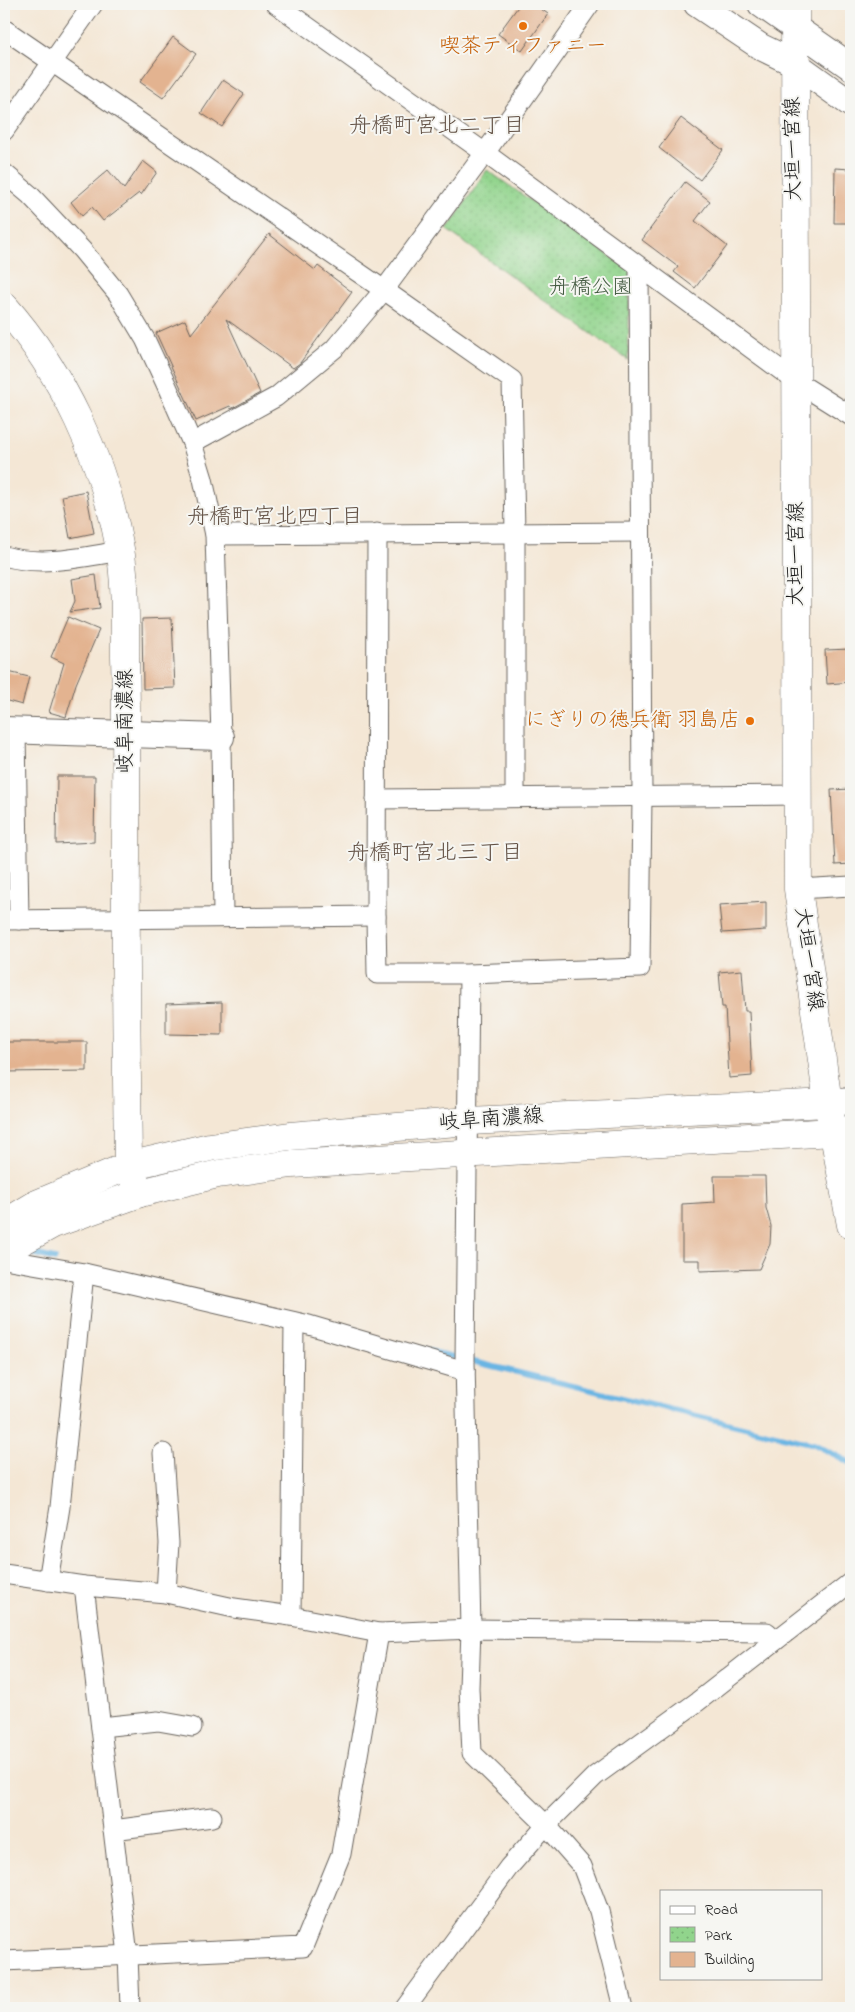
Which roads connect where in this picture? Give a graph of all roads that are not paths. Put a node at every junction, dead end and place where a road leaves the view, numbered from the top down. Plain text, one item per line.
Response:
1 (93, 4) edge
2 (276, 4) edge
3 (590, 4) edge
4 (697, 4) edge
5 (761, 4) edge
6 (794, 15) edge
7 (4, 30) edge
8 (794, 63) junction
9 (52, 64) junction
10 (851, 66) edge
11 (851, 104) edge
12 (4, 131) edge
13 (485, 153) junction
14 (4, 173) edge
15 (639, 267) junction
16 (384, 290) junction
17 (4, 306) edge
18 (797, 382) junction
19 (851, 416) edge
20 (192, 443) junction
21 (515, 532) junction
22 (640, 532) junction
23 (378, 533) junction
24 (215, 535) junction
25 (120, 551) junction
26 (4, 556) edge
27 (10, 731) edge
28 (127, 734) junction
29 (221, 737) junction
30 (797, 795) junction
31 (642, 796) junction
32 (515, 797) junction
33 (376, 799) junction
34 (851, 886) edge
35 (798, 889) junction
36 (376, 916) junction
37 (223, 917) junction
38 (125, 918) junction
39 (11, 920) edge
40 (469, 974) junction
41 (839, 1102) edge
42 (468, 1121) junction
43 (842, 1131) edge
44 (468, 1154) junction
45 (128, 1166) junction
46 (140, 1193) junction
47 (45, 1214) junction
48 (4, 1224) edge
49 (851, 1225) edge
50 (4, 1251) edge
51 (4, 1258) edge
52 (84, 1273) junction
53 (294, 1322) junction
54 (465, 1366) junction
55 (162, 1452) dead end
56 (4, 1574) edge
57 (48, 1581) junction
58 (851, 1582) edge
59 (84, 1586) junction
60 (166, 1593) junction
61 (291, 1616) junction
62 (472, 1629) junction
63 (379, 1633) junction
64 (776, 1640) junction
65 (100, 1727) junction
66 (192, 1727) dead end
67 (212, 1817) dead end
68 (546, 1824) junction
69 (113, 1830) junction
70 (128, 1955) junction
71 (4, 1961) edge
72 (130, 2008) edge
73 (405, 2008) edge
74 (624, 2008) edge

1 - 9 street
2 - 13 street
3 - 13 street
4 - 8 street
5 - 6 street
6 - 8 main road, 大垣一宮線
6 - 10 street
7 - 9 street
8 - 11 street
8 - 18 main road, 大垣一宮線
9 - 12 street
9 - 16 street
13 - 15 street
13 - 16 street
14 - 20 street
15 - 18 street
15 - 22 street
16 - 20 street
16 - 21 street
17 - 25 main road, 岐阜南濃線
18 - 19 street
18 - 30 main road, 大垣一宮線
20 - 24 street
21 - 22 street
21 - 23 street
21 - 32 street
22 - 31 street
23 - 24 street
23 - 33 street
24 - 29 street
25 - 26 street
25 - 28 main road, 岐阜南濃線
27 - 28 street
27 - 39 street
28 - 29 street
28 - 38 main road, 岐阜南濃線
29 - 37 street
30 - 31 street
30 - 35 main road, 大垣一宮線
31 - 32 street
31 - 40 street
32 - 33 street
33 - 36 street
34 - 35 street
35 - 41 main road, 大垣一宮線
36 - 37 street
36 - 40 street
37 - 38 street
38 - 39 street
38 - 45 main road, 岐阜南濃線
40 - 42 street
41 - 42 main road, 岐阜南濃線
41 - 43 main road
42 - 44 street
42 - 45 main road, 岐阜南濃線
43 - 44 main road, 岐阜南濃線
43 - 49 main road
44 - 46 main road, 岐阜南濃線
44 - 54 street
45 - 46 main road, 岐阜南濃線
45 - 47 main road
46 - 47 main road
47 - 48 main road
47 - 50 main road
51 - 52 street
52 - 53 street
52 - 57 street
53 - 54 street
53 - 61 street
54 - 62 street
55 - 60 street
56 - 57 street
57 - 59 street
58 - 64 street
59 - 60 street
59 - 65 street
60 - 61 street
61 - 63 street
62 - 63 street
62 - 64 street
62 - 68 street
63 - 70 street
64 - 68 street
65 - 66 street
65 - 69 street
67 - 69 street
68 - 73 street
68 - 74 street
69 - 70 street
70 - 71 street
70 - 72 street

